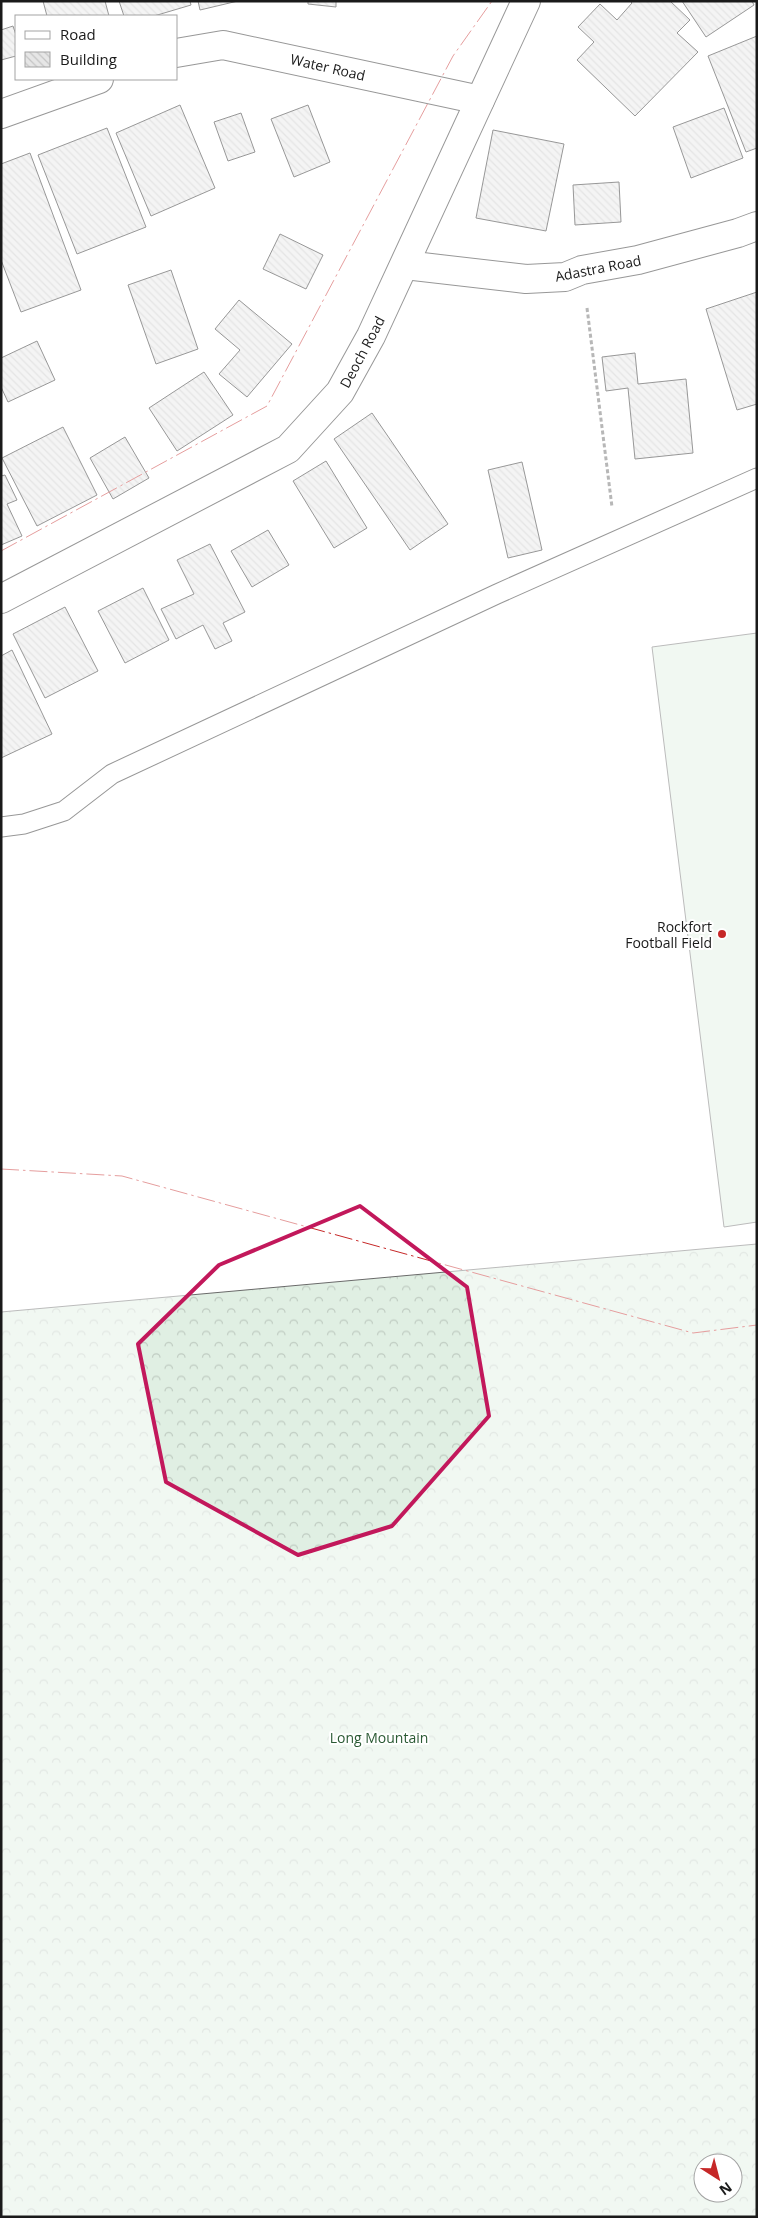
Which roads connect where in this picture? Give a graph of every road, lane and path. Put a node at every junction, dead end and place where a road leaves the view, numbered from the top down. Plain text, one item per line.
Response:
1 (526, 1) edge
2 (178, 53) edge
3 (95, 80) edge
4 (480, 100) junction
5 (1, 114) edge
6 (757, 226) edge
7 (405, 265) junction
8 (582, 270) junction
9 (757, 478) edge
10 (616, 540) junction
11 (1, 599) edge
12 (1, 827) edge

1 - 4 street, Deoch Road
2 - 4 street, Water Road
3 - 5 street
4 - 7 street, Deoch Road
6 - 8 street, Adastra Road
7 - 8 street, Adastra Road
7 - 11 street, Deoch Road
8 - 10 path
9 - 10 lane
10 - 12 lane

